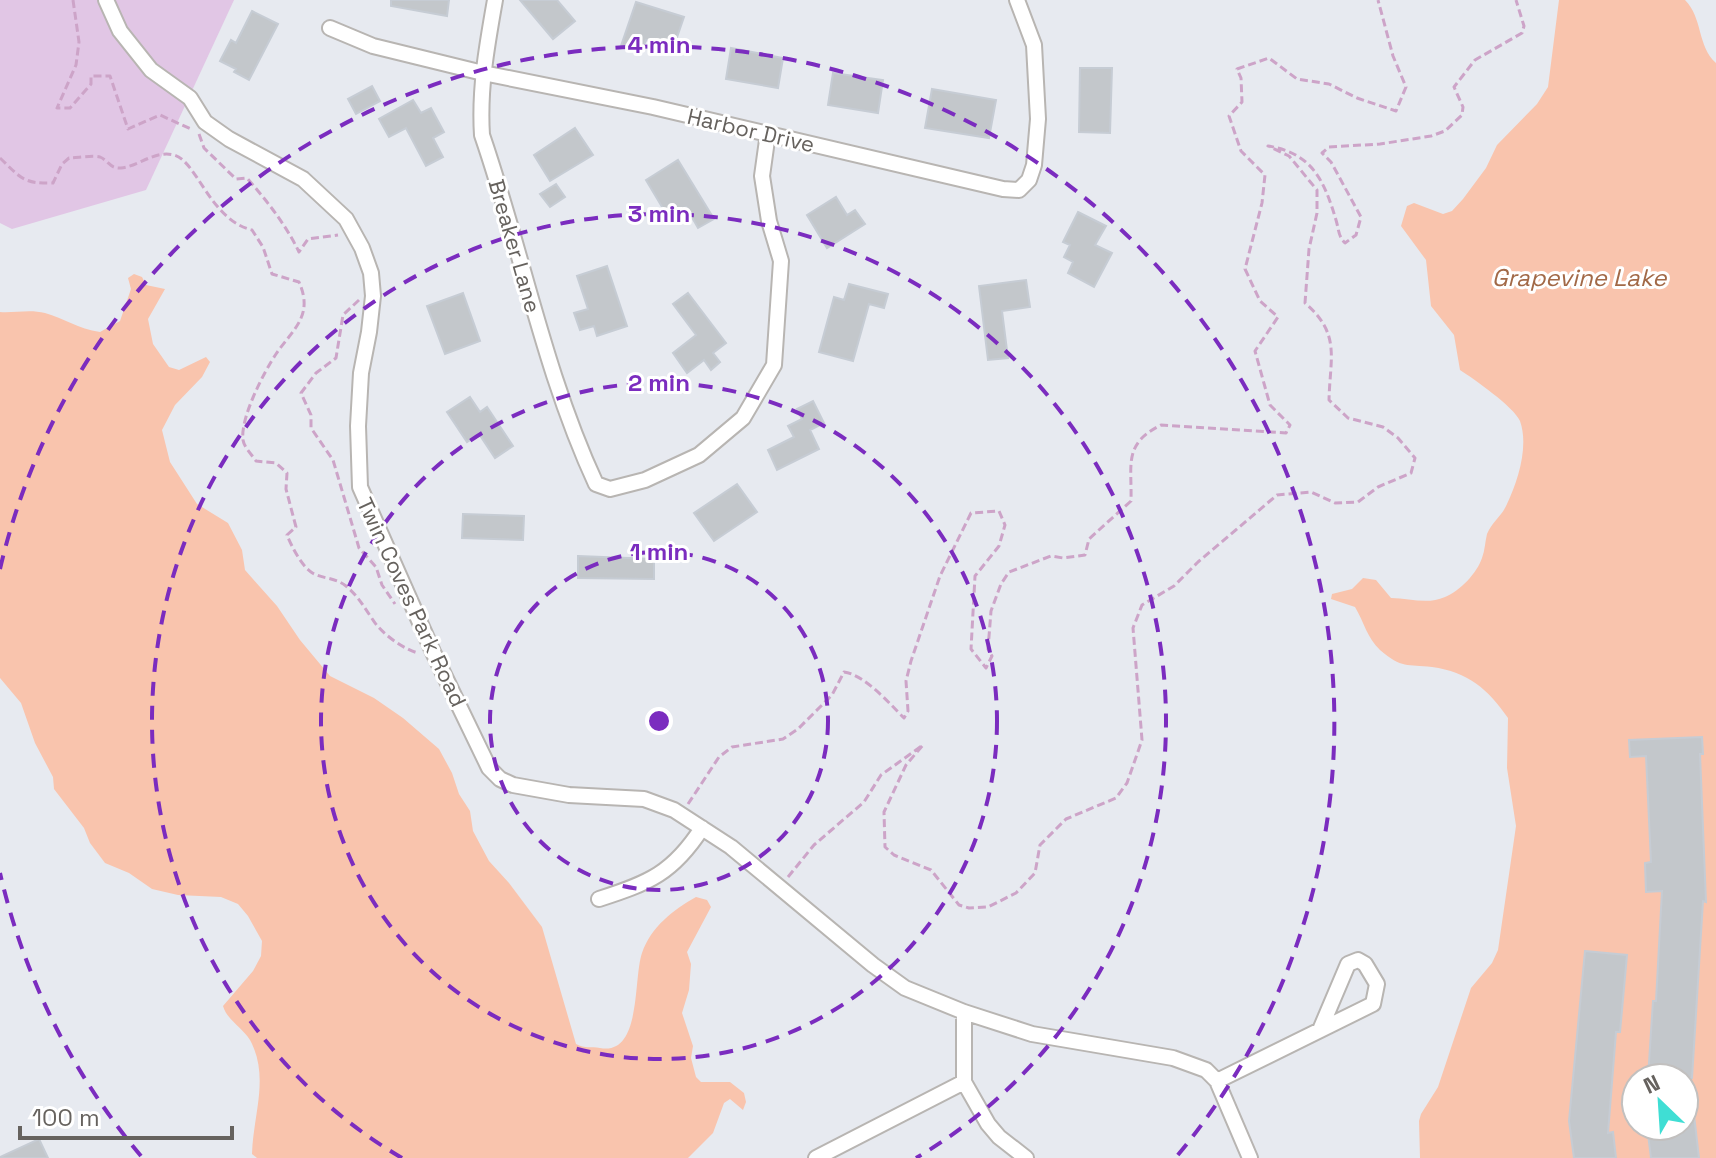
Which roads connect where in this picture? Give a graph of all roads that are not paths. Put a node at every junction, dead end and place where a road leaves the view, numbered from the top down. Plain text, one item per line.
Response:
1 (106, 0) edge
2 (495, 0) edge
3 (1017, 0) edge
4 (330, 28) dead end
5 (483, 73) junction
6 (768, 133) junction
7 (702, 828) junction
8 (599, 899) dead end
9 (964, 1012) junction
10 (1320, 1030) junction
11 (1217, 1081) junction
12 (964, 1082) junction
13 (816, 1158) edge
14 (1026, 1158) edge
15 (1250, 1158) edge

1 - 7 street, Twin Coves Park Road
2 - 5 street, Breaker Lane
3 - 6 street, Harbor Drive
4 - 5 street, Harbor Drive
5 - 6 street, Harbor Drive
5 - 6 street, Breaker Lane
7 - 8 street
7 - 9 street, Twin Coves Park Road
9 - 11 street, Twin Coves Park Road
9 - 12 street
10 - 10 street
10 - 11 street
11 - 15 street
12 - 13 street
12 - 14 street

